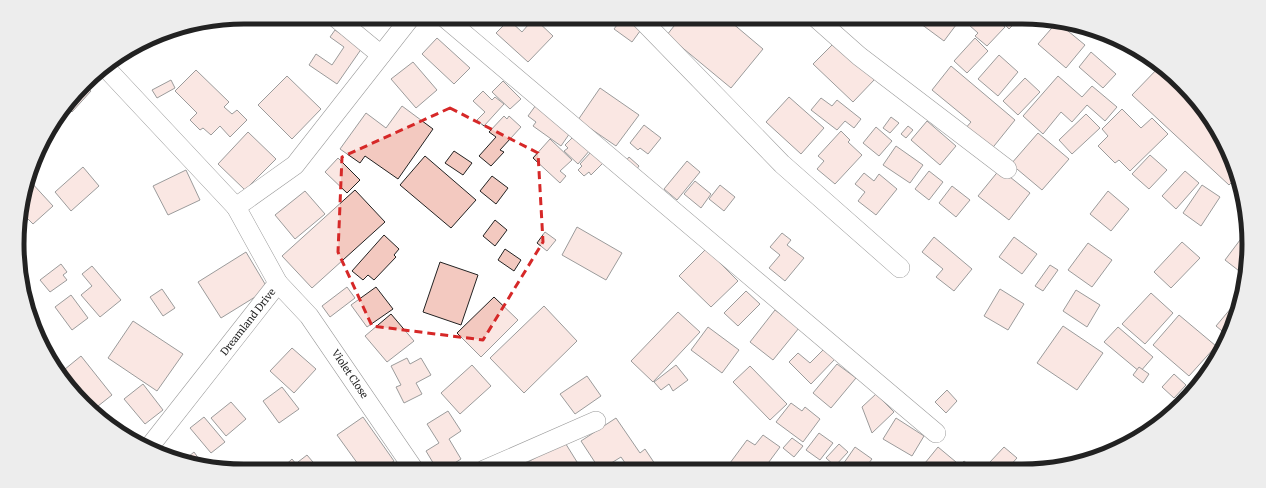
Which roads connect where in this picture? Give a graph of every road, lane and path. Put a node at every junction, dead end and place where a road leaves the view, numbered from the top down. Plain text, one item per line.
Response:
1 (343, 24) edge
2 (405, 24) edge
3 (452, 24) edge
4 (647, 24) edge
5 (823, 24) edge
6 (381, 55) junction
7 (108, 71) edge
8 (1007, 169) dead end
9 (236, 207) junction
10 (900, 268) dead end
11 (278, 283) junction
12 (596, 421) dead end
13 (936, 433) dead end
14 (152, 443) edge
15 (410, 464) edge
16 (498, 464) edge

1 - 6 street
2 - 6 street
3 - 13 street
4 - 10 street
5 - 8 street
6 - 9 street
7 - 9 street, Dreamland Drive
9 - 11 street, Dreamland Drive
11 - 14 street, Dreamland Drive
11 - 15 street, Violet Close
12 - 16 street

